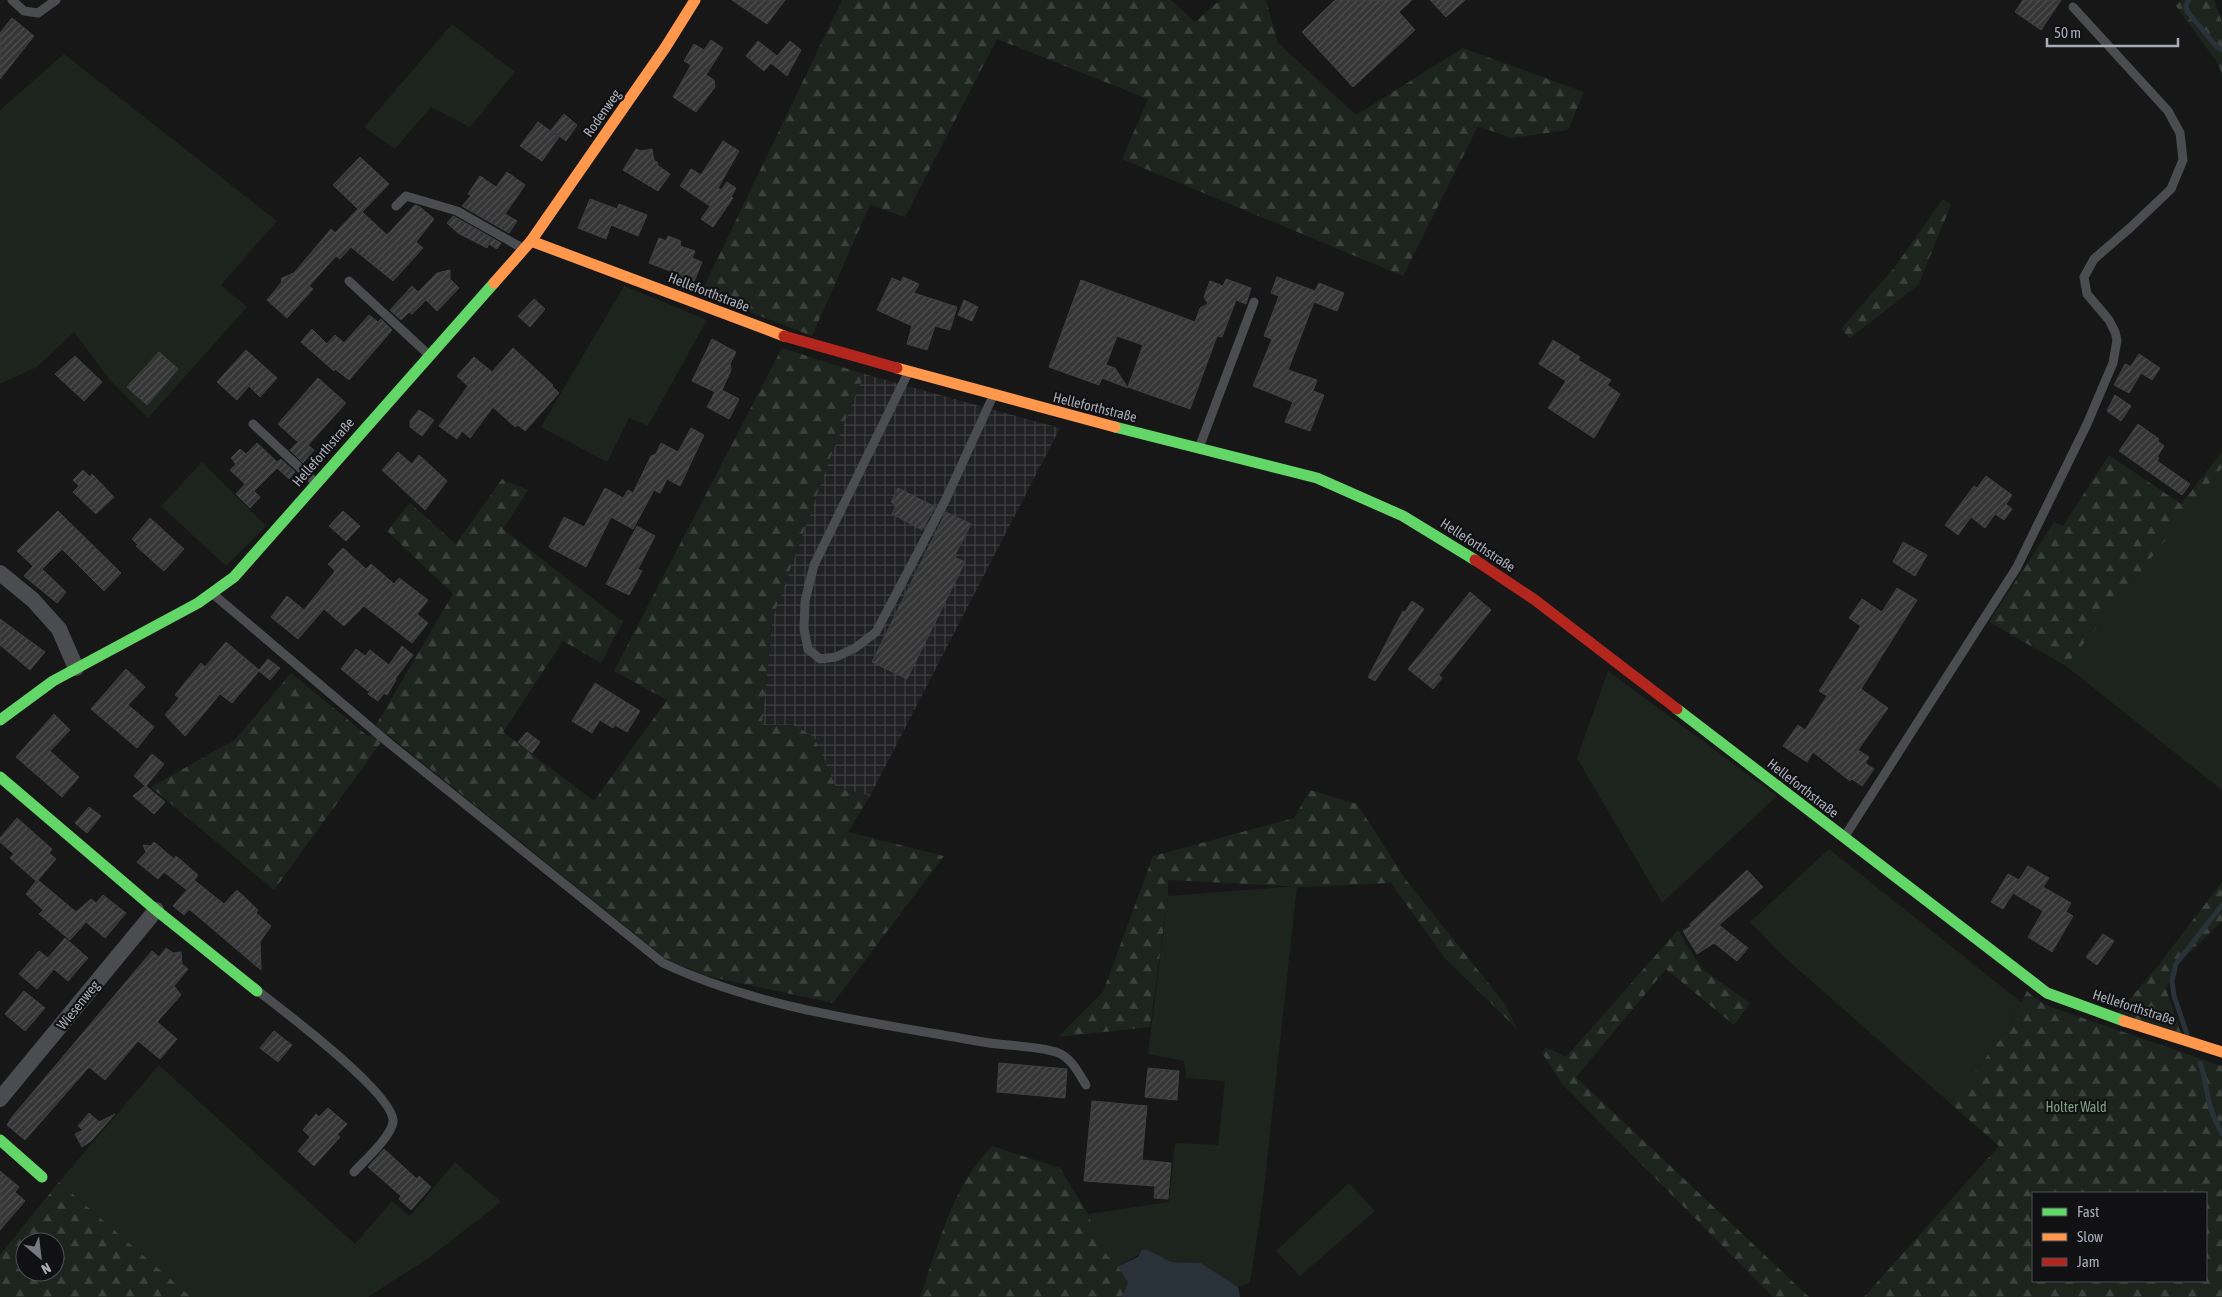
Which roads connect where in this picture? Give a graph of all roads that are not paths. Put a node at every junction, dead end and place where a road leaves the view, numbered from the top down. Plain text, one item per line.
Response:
1 (12, 0) edge
2 (56, 0) edge
3 (695, 0) edge
4 (2073, 7) dead end
5 (396, 206) dead end
6 (527, 245) junction
7 (349, 281) dead end
8 (1254, 302) dead end
9 (429, 355) junction
10 (908, 372) junction
11 (993, 396) junction
12 (253, 424) dead end
13 (1198, 448) junction
14 (316, 483) junction
15 (0, 573) edge
16 (212, 593) junction
17 (76, 668) junction
18 (0, 720) edge
19 (0, 777) edge
20 (1844, 838) junction
21 (156, 910) junction
22 (257, 991) joint
23 (2222, 1052) edge
24 (1086, 1085) dead end
25 (0, 1099) edge
26 (0, 1140) edge
27 (354, 1172) dead end
28 (42, 1177) dead end

1 - 2 lane
3 - 6 street, Rodenweg
4 - 20 lane
5 - 6 lane
6 - 9 street, Helleforthstraße
6 - 10 street, Helleforthstraße
7 - 9 lane
8 - 13 lane
9 - 14 street, Helleforthstraße
10 - 11 street, Helleforthstraße
10 - 11 lane
11 - 13 street, Helleforthstraße
12 - 14 lane
13 - 20 street, Helleforthstraße
14 - 16 street, Helleforthstraße
15 - 17 street
16 - 17 street, Helleforthstraße
16 - 24 lane
17 - 18 street, Helleforthstraße
19 - 21 street
20 - 23 street, Helleforthstraße
21 - 22 street
21 - 25 street, Wiesenweg
22 - 27 lane
26 - 28 street

